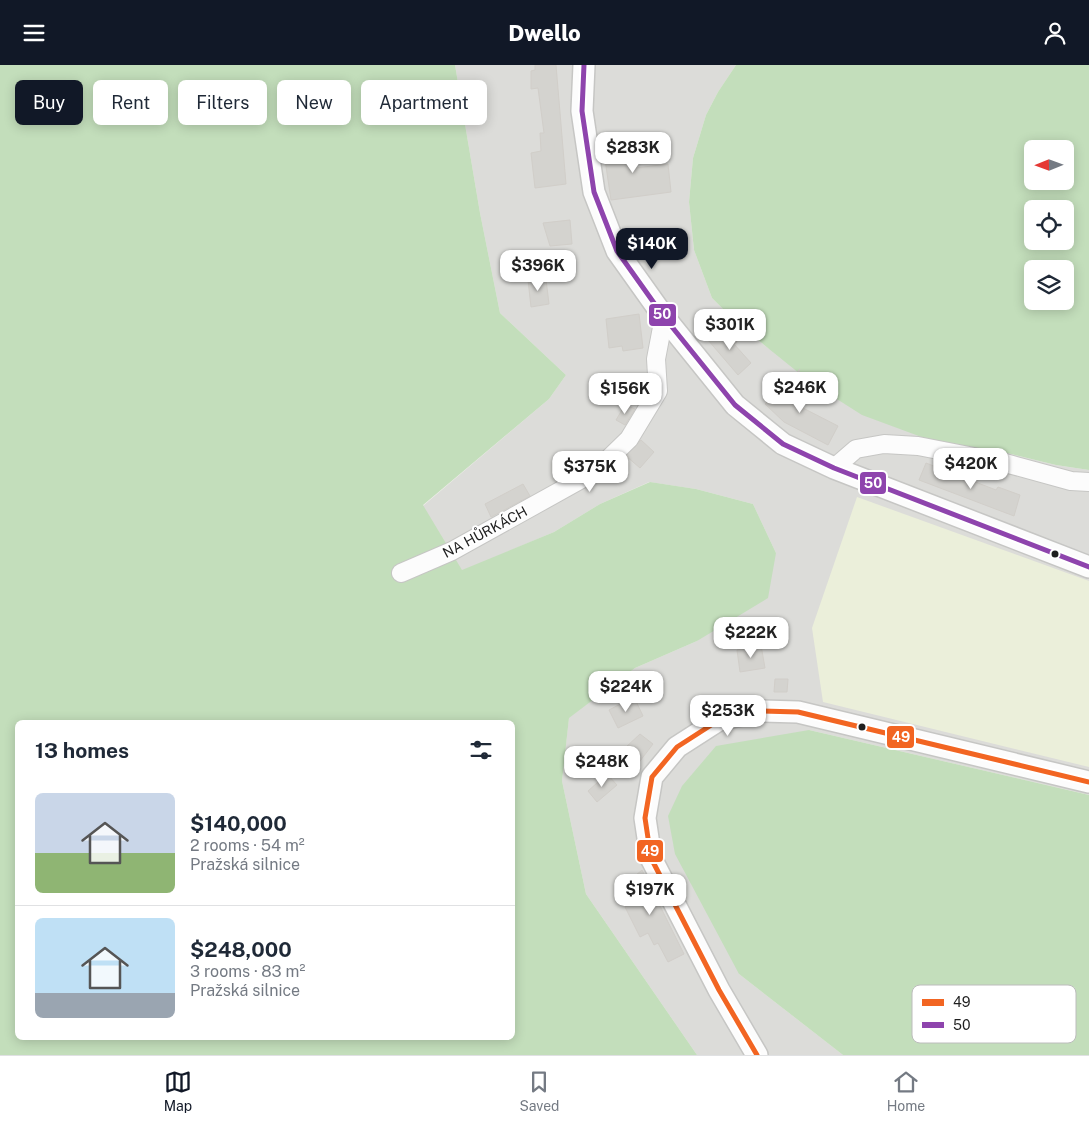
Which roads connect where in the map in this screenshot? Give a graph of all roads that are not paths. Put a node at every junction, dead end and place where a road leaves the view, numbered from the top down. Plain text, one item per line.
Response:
1 (584, 65) edge
2 (664, 317) junction
3 (834, 468) junction
4 (1089, 482) edge
5 (1089, 567) edge
6 (401, 573) dead end
7 (1089, 782) edge
8 (757, 1055) edge

1 - 2 street
2 - 3 street
2 - 6 street, NA HŮRKÁCH
3 - 4 street
3 - 5 street
7 - 8 street

